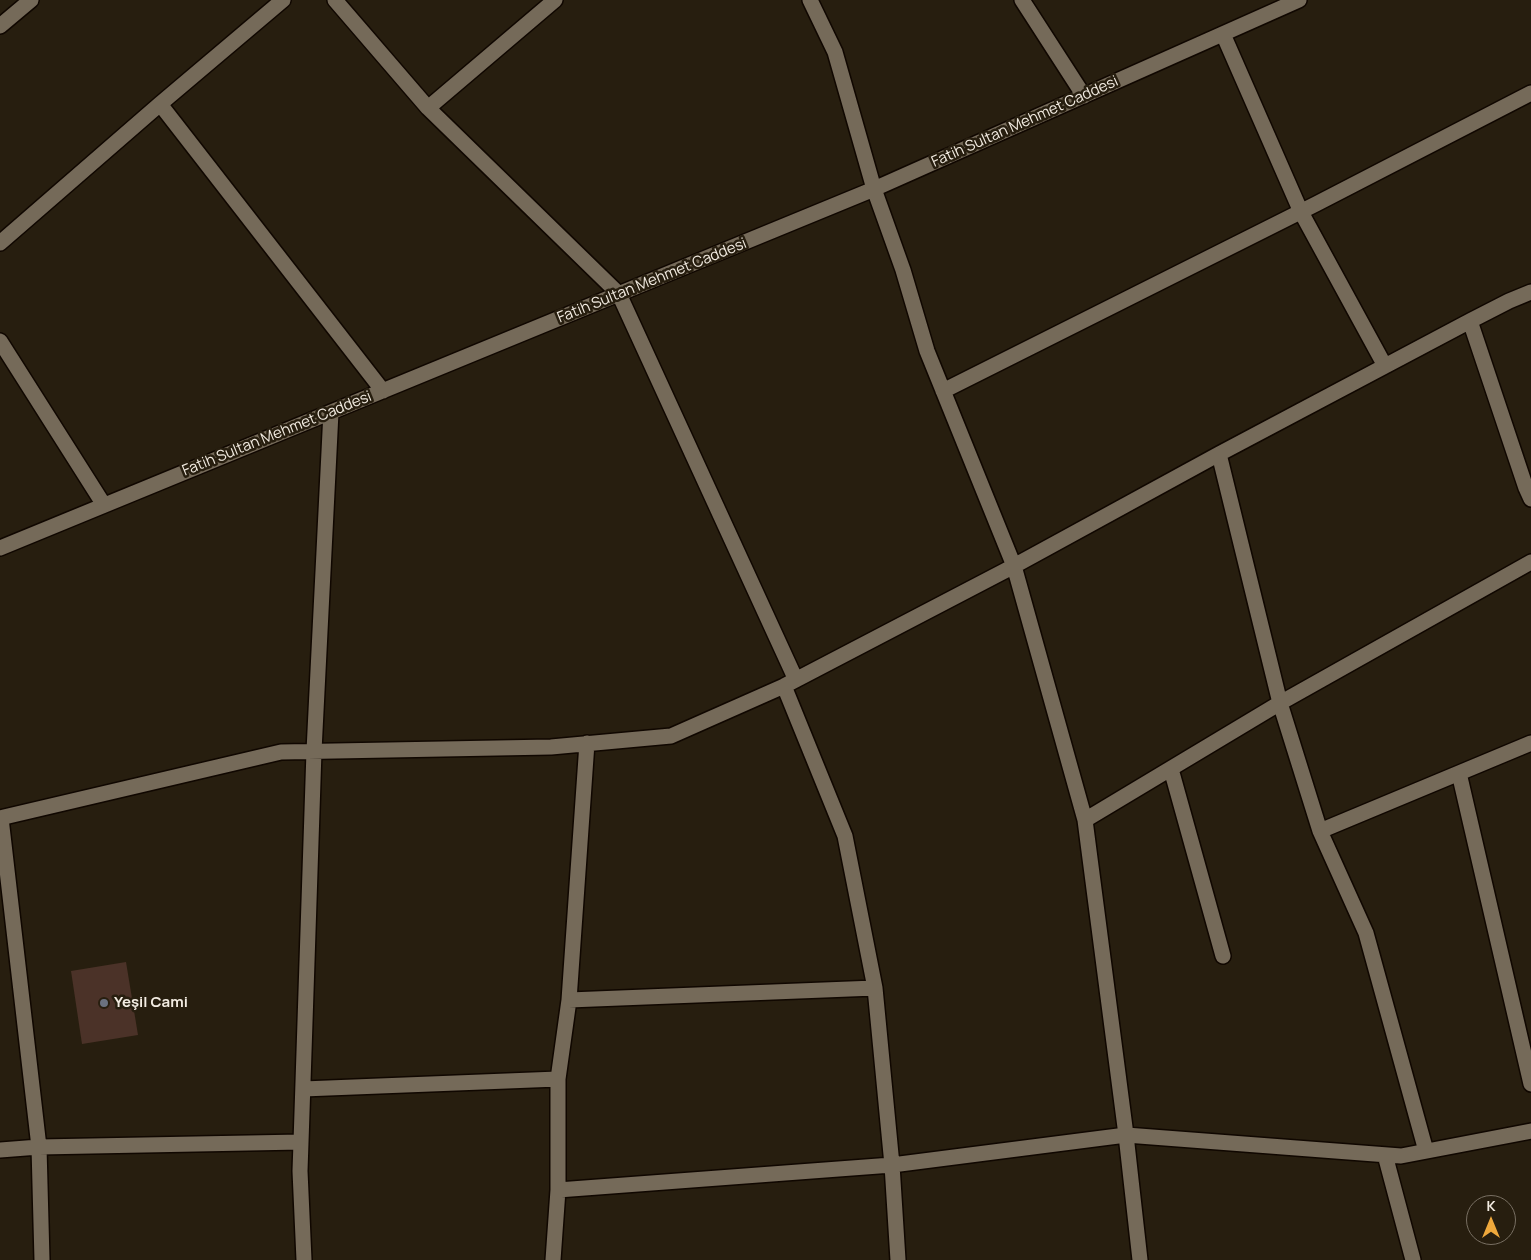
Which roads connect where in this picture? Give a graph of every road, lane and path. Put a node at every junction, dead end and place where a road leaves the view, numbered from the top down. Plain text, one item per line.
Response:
1 (30, 0) edge
2 (283, 0) edge
3 (335, 0) edge
4 (555, 0) edge
5 (810, 0) edge
6 (1022, 0) edge
7 (1299, 0) edge
8 (0, 26) edge
9 (1223, 34) junction
10 (1531, 93) edge
11 (1084, 96) junction
12 (160, 104) junction
13 (428, 108) junction
14 (874, 190) junction
15 (1301, 212) junction
16 (0, 243) edge
17 (1531, 292) edge
18 (619, 294) junction
19 (1470, 321) junction
20 (0, 341) edge
21 (1385, 366) junction
22 (383, 391) junction
23 (943, 391) junction
24 (331, 412) junction
25 (1220, 454) junction
26 (1529, 491) edge
27 (104, 505) junction
28 (0, 548) edge
29 (1531, 562) edge
30 (1014, 566) junction
31 (790, 683) junction
32 (1280, 704) junction
33 (1531, 743) edge
34 (587, 744) junction
35 (314, 751) junction
36 (1171, 769) junction
37 (1458, 773) junction
38 (1, 818) edge
39 (1085, 820) junction
40 (1320, 831) junction
41 (1223, 956) dead end
42 (875, 988) junction
43 (569, 1000) junction
44 (558, 1079) junction
45 (1531, 1084) edge
46 (303, 1089) junction
47 (1531, 1130) edge
48 (1126, 1135) junction
49 (301, 1142) junction
50 (39, 1147) junction
51 (0, 1150) edge
52 (1426, 1151) junction
53 (1385, 1155) junction
54 (892, 1165) junction
55 (558, 1190) junction
56 (42, 1260) edge
57 (304, 1260) edge
58 (553, 1260) edge
59 (898, 1260) edge
60 (1140, 1260) edge
61 (1413, 1260) edge

1 - 8 street
2 - 12 street
3 - 13 street
4 - 13 street
5 - 14 street
6 - 11 street
7 - 9 street, Fatih Sultan Mehmet Caddesi
9 - 11 street, Fatih Sultan Mehmet Caddesi
9 - 15 street
10 - 15 street
11 - 14 street, Fatih Sultan Mehmet Caddesi
12 - 16 street
12 - 22 street
13 - 18 street
14 - 18 street, Fatih Sultan Mehmet Caddesi
14 - 23 street
15 - 21 street
15 - 23 street
17 - 19 street
18 - 22 street, Fatih Sultan Mehmet Caddesi
18 - 31 street
19 - 21 street
19 - 26 street
20 - 27 street
21 - 25 street
22 - 24 street, Fatih Sultan Mehmet Caddesi
23 - 30 street
24 - 27 street, Fatih Sultan Mehmet Caddesi
24 - 35 street
25 - 30 street
25 - 32 street
27 - 28 street, Fatih Sultan Mehmet Caddesi
29 - 32 street
30 - 31 street
30 - 39 street
31 - 34 street
31 - 42 street
32 - 36 street
32 - 40 street
33 - 37 street
34 - 35 street
34 - 43 street
35 - 38 street
35 - 46 street
36 - 39 street
36 - 41 street
37 - 40 street
37 - 45 street
38 - 50 street
39 - 48 street
40 - 52 street
42 - 43 street
42 - 54 street
43 - 44 street
44 - 46 street
44 - 55 street
46 - 49 street
47 - 52 street
48 - 53 street
48 - 54 street
48 - 60 street
49 - 50 street
49 - 57 street
50 - 51 street
50 - 56 street
52 - 53 street
53 - 61 street
54 - 55 street
54 - 59 street
55 - 58 street

